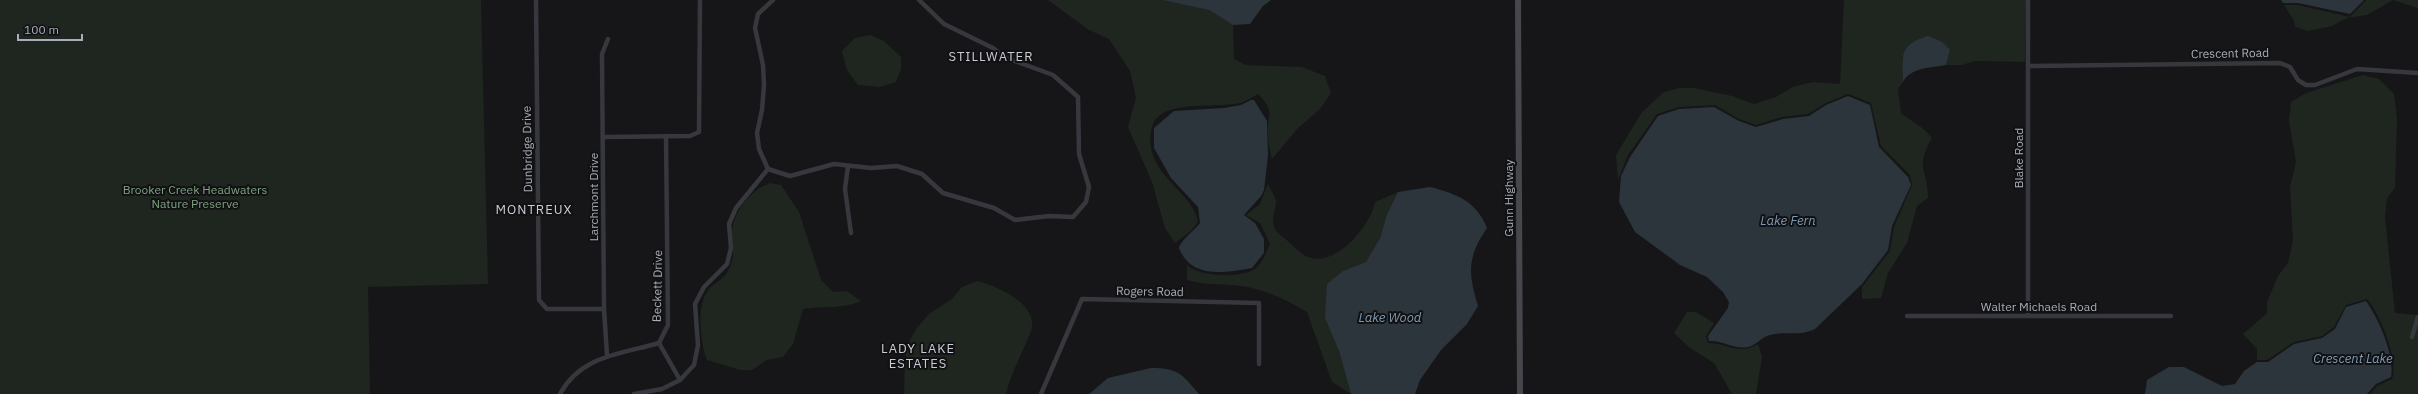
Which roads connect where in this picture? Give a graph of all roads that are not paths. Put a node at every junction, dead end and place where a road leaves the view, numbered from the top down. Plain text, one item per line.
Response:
1 (536, 0) edge
2 (700, 0) edge
3 (773, 0) edge
4 (919, 0) edge
5 (1518, 0) edge
6 (2028, 0) edge
7 (608, 39) dead end
8 (2028, 66) junction
9 (2418, 73) edge
10 (666, 136) junction
11 (603, 137) junction
12 (848, 166) junction
13 (768, 169) junction
14 (851, 233) dead end
15 (604, 309) junction
16 (1907, 316) dead end
17 (2028, 316) junction
18 (2171, 316) dead end
19 (2418, 317) edge
20 (2412, 337) dead end
21 (659, 343) junction
22 (606, 355) junction
23 (1260, 364) dead end
24 (680, 380) junction
25 (560, 394) edge
26 (634, 394) edge
27 (1041, 394) edge
28 (1520, 394) edge

1 - 15 street, Dunbridge Drive
2 - 10 street
3 - 13 street
4 - 12 street
5 - 28 main road, Gunn Highway
6 - 8 street, Blake Road
7 - 11 street, Larchmont Drive
8 - 9 street, Crescent Road
8 - 17 street, Blake Road
10 - 11 street
10 - 21 street, Beckett Drive
11 - 15 street, Larchmont Drive
12 - 13 street
12 - 14 street
13 - 24 street
15 - 22 street, Larchmont Drive
16 - 17 street, Walter Michaels Road
17 - 18 street, Walter Michaels Road
19 - 20 street
21 - 22 street
21 - 24 street
22 - 25 street
23 - 27 street, Rogers Road
24 - 26 street

